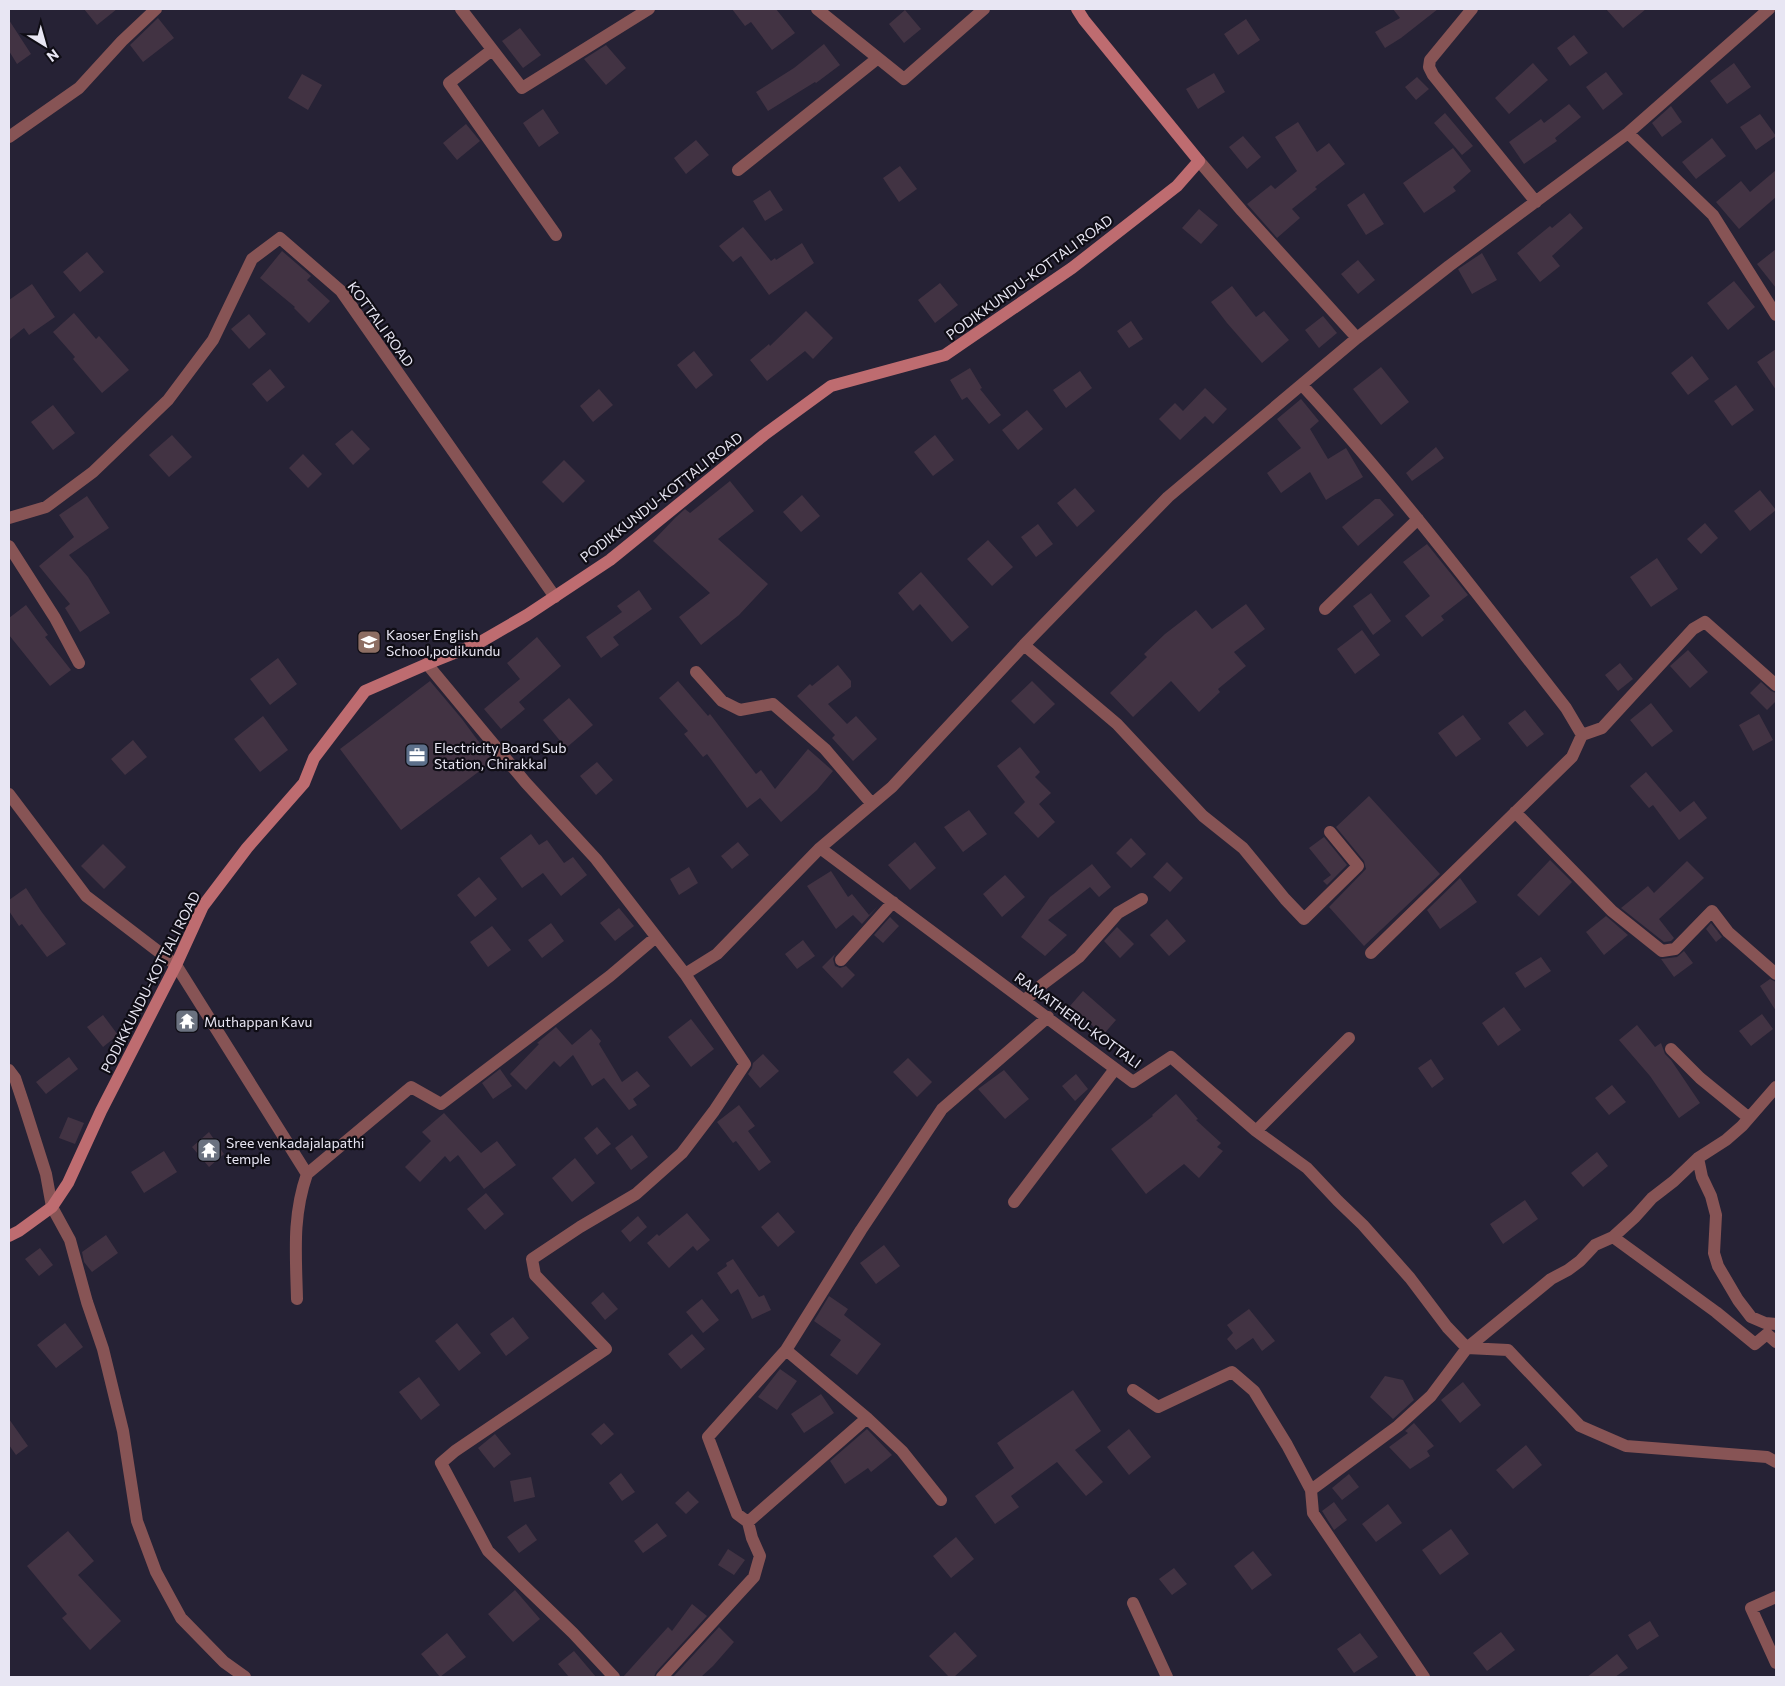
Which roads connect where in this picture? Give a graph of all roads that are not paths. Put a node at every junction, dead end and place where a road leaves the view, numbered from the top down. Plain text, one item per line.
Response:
1 (156, 9) edge
2 (460, 9) edge
3 (650, 9) edge
4 (817, 9) edge
5 (984, 9) edge
6 (1077, 9) edge
7 (1472, 9) edge
8 (1770, 9) edge
9 (492, 50) junction
10 (878, 58) junction
11 (1628, 133) junction
12 (9, 137) edge
13 (1199, 161) junction
14 (738, 170) dead end
15 (1536, 202) junction
16 (556, 235) dead end
17 (1776, 315) edge
18 (1357, 338) junction
19 (1302, 385) junction
20 (9, 518) edge
21 (1418, 520) junction
22 (9, 546) edge
23 (555, 597) junction
24 (1326, 608) dead end
25 (1024, 645) junction
26 (79, 663) dead end
27 (427, 664) junction
28 (696, 672) dead end
29 (1776, 685) edge
30 (1582, 735) junction
31 (9, 794) edge
32 (872, 804) junction
33 (1515, 812) junction
34 (1330, 832) dead end
35 (820, 848) junction
36 (1142, 899) dead end
37 (893, 902) junction
38 (656, 937) junction
39 (1371, 954) dead end
40 (841, 960) dead end
41 (176, 965) junction
42 (685, 974) junction
43 (1776, 974) edge
44 (1025, 1000) junction
45 (1048, 1018) junction
46 (1349, 1038) dead end
47 (1671, 1048) dead end
48 (1115, 1068) junction
49 (9, 1070) edge
50 (1776, 1087) edge
51 (1749, 1118) junction
52 (1256, 1131) junction
53 (1698, 1158) junction
54 (307, 1174) junction
55 (1014, 1202) dead end
56 (52, 1207) junction
57 (9, 1236) edge
58 (1613, 1237) junction
59 (297, 1299) dead end
60 (1776, 1324) edge
61 (1776, 1342) edge
62 (1467, 1348) junction
63 (786, 1350) junction
64 (1133, 1390) dead end
65 (867, 1418) junction
66 (1776, 1462) edge
67 (1311, 1490) junction
68 (941, 1500) dead end
69 (748, 1522) junction
70 (1776, 1597) edge
71 (1133, 1604) dead end
72 (1776, 1663) edge
73 (1420, 1676) edge
74 (245, 1677) edge
75 (614, 1677) edge
76 (662, 1677) edge
77 (1167, 1677) edge

1 - 12 street
2 - 9 street
3 - 9 street
4 - 10 street
5 - 10 street
6 - 13 main road
7 - 15 street
8 - 11 street
9 - 16 street
10 - 14 street
11 - 15 street
11 - 17 street
13 - 18 street
13 - 23 main road, PODIKKUNDU-KOTTALI ROAD
15 - 18 street
18 - 19 street
19 - 21 street
19 - 25 street
20 - 23 street, KOTTALI ROAD
21 - 24 street
21 - 30 street
22 - 26 street
23 - 27 main road, PODIKKUNDU-KOTTALI ROAD
25 - 32 street
25 - 34 street
27 - 38 street
27 - 41 main road, PODIKKUNDU-KOTTALI ROAD
28 - 32 street
29 - 30 street
30 - 33 street
31 - 41 street
32 - 35 street
33 - 39 street
33 - 43 street
35 - 37 street, RAMATHERU-KOTTALI
35 - 42 street
36 - 44 street
37 - 40 street
37 - 44 street, RAMATHERU-KOTTALI
38 - 42 street
38 - 54 street
41 - 54 street
41 - 56 main road, PODIKKUNDU-KOTTALI ROAD
42 - 75 street
44 - 45 street, RAMATHERU-KOTTALI
45 - 48 street, RAMATHERU-KOTTALI
45 - 63 street
46 - 52 street
47 - 51 street
48 - 52 street, RAMATHERU-KOTTALI
48 - 55 street
49 - 56 street
50 - 51 street
51 - 53 street
52 - 62 street
53 - 58 street
53 - 60 street
54 - 59 street
56 - 57 main road, PODIKKUNDU-KOTTALI ROAD
56 - 74 street
58 - 61 street
58 - 62 street
62 - 66 street
62 - 67 street
63 - 65 street
63 - 69 street
64 - 67 street
65 - 68 street
65 - 69 street
67 - 73 street
69 - 76 street
70 - 72 street
71 - 77 street

